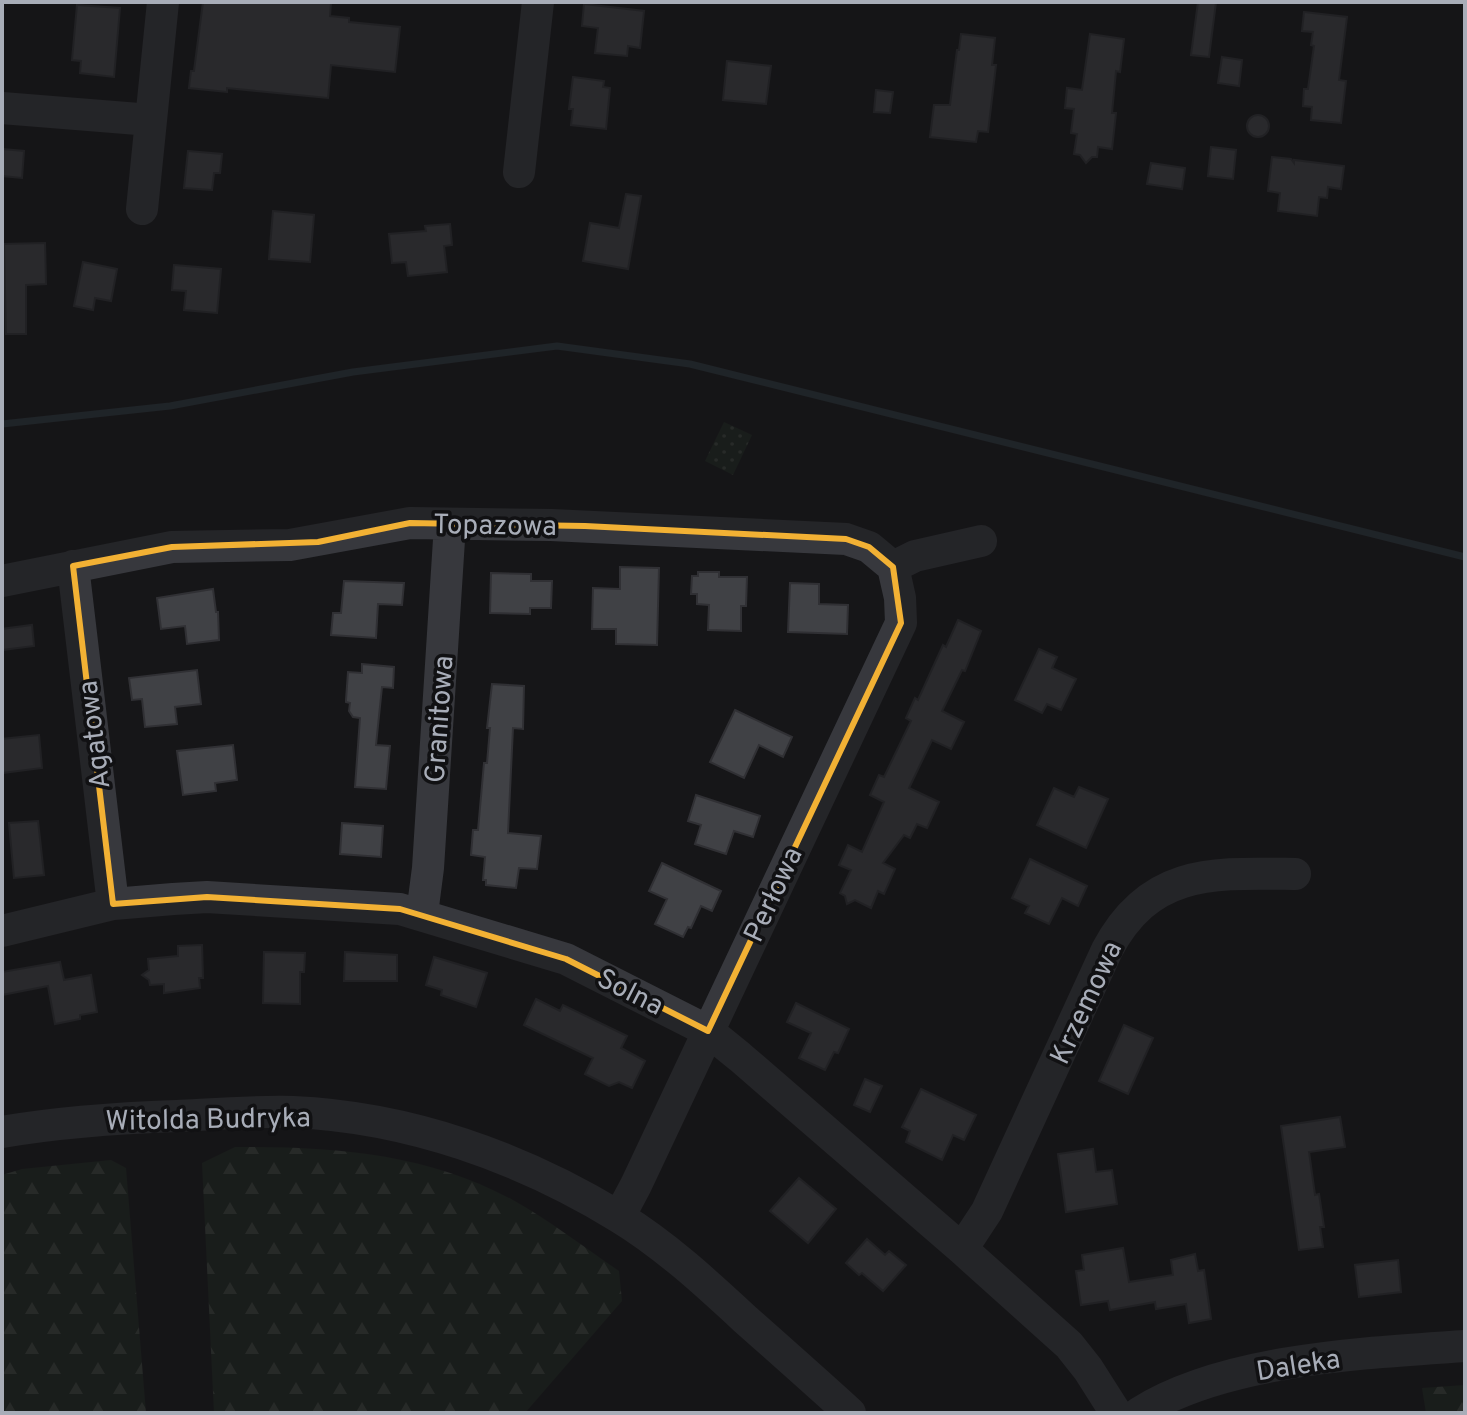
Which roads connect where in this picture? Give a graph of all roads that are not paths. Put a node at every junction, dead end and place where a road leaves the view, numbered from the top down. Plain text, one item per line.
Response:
1 (163, 2) edge
2 (538, 2) edge
3 (2, 108) edge
4 (151, 120) junction
5 (519, 172) dead end
6 (142, 209) dead end
7 (450, 524) junction
8 (981, 541) dead end
9 (73, 566) junction
10 (893, 567) junction
11 (2, 581) edge
12 (1295, 874) dead end
13 (113, 904) junction
14 (422, 914) junction
15 (2, 931) edge
16 (708, 1031) junction
17 (2, 1132) edge
18 (619, 1217) junction
19 (962, 1249) junction
20 (1465, 1346) edge
21 (850, 1413) edge
22 (1116, 1413) edge
23 (1139, 1413) edge

1 - 4 street
2 - 5 street
3 - 4 street
4 - 6 street
7 - 9 street, Topazowa
7 - 10 street, Topazowa
7 - 14 street, Granitowa
8 - 10 street
9 - 11 street, Topazowa
9 - 13 street, Agatowa
10 - 16 street, Perłowa
12 - 19 street, Krzemowa
13 - 14 street, Solna
13 - 15 street, Solna
14 - 16 street, Solna
16 - 18 street, Perłowa
16 - 19 street, Solna
17 - 18 street, Witolda Budryka
18 - 21 street, Witolda Budryka
19 - 22 street, Solna
20 - 23 street, Daleka

